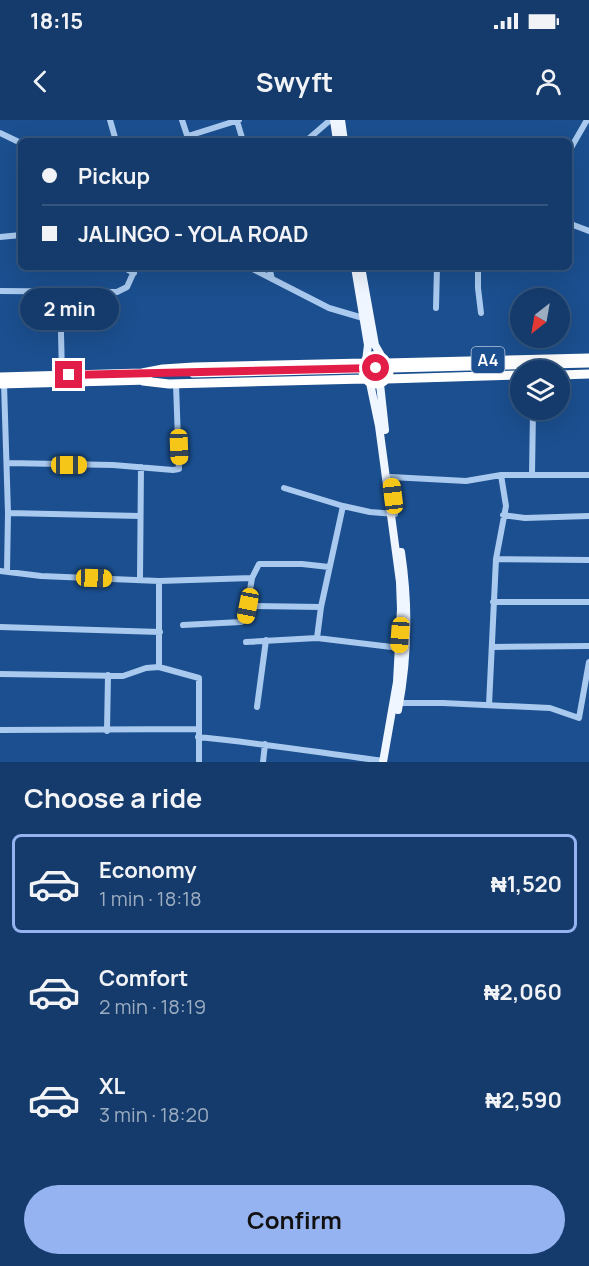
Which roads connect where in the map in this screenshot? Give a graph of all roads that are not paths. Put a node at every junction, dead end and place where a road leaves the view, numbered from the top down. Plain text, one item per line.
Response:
1 (110, 120) edge
2 (182, 120) edge
3 (238, 120) edge
4 (334, 120) edge
5 (341, 120) edge
6 (586, 120) edge
7 (0, 133) edge
8 (115, 138) edge
9 (189, 138) edge
10 (242, 138) edge
11 (309, 138) edge
12 (337, 138) edge
13 (344, 138) edge
14 (18, 142) edge
15 (572, 146) edge
16 (572, 225) edge
17 (589, 231) edge
18 (18, 235) edge
19 (0, 237) edge
20 (135, 270) edge
21 (255, 270) edge
22 (270, 270) edge
23 (355, 270) edge
24 (362, 270) edge
25 (437, 270) edge
26 (478, 270) edge
27 (272, 279) junction
28 (0, 291) edge
29 (60, 292) junction
30 (436, 308) dead end
31 (481, 313) dead end
32 (363, 318) junction
33 (589, 358) edge
34 (385, 361) junction
35 (365, 362) junction
36 (589, 363) edge
37 (589, 368) edge
38 (589, 374) edge
39 (62, 375) junction
40 (510, 375) edge
41 (570, 375) edge
42 (193, 376) junction
43 (142, 377) junction
44 (368, 381) junction
45 (384, 381) junction
46 (1, 382) edge
47 (176, 384) junction
48 (533, 420) edge
49 (7, 464) junction
50 (141, 467) junction
51 (532, 474) junction
52 (501, 475) junction
53 (589, 475) edge
54 (390, 477) junction
55 (284, 488) dead end
56 (343, 506) junction
57 (8, 513) junction
58 (393, 514) junction
59 (503, 515) junction
60 (140, 516) junction
61 (589, 516) edge
62 (496, 559) junction
63 (589, 560) edge
64 (329, 567) junction
65 (3, 571) edge
66 (252, 578) junction
67 (140, 579) junction
68 (159, 581) junction
69 (494, 602) junction
70 (589, 602) edge
71 (248, 606) junction
72 (321, 607) junction
73 (183, 625) dead end
74 (0, 627) edge
75 (160, 632) junction
76 (317, 639) junction
77 (266, 640) junction
78 (246, 642) dead end
79 (589, 646) edge
80 (492, 647) junction
81 (400, 648) junction
82 (589, 662) edge
83 (159, 667) junction
84 (0, 674) edge
85 (108, 675) junction
86 (397, 703) junction
87 (489, 705) junction
88 (257, 708) dead end
89 (198, 729) junction
90 (0, 730) edge
91 (106, 731) junction
92 (198, 737) junction
93 (265, 744) junction
94 (199, 762) edge
95 (263, 762) edge
96 (383, 762) edge
97 (388, 762) edge

1 - 8 street
2 - 9 street
3 - 9 street
3 - 10 street
4 - 11 street
4 - 12 main road
5 - 13 main road
6 - 15 street
7 - 14 street
16 - 17 street
18 - 19 street
20 - 29 street
21 - 27 street
22 - 27 street
23 - 32 main road
24 - 34 main road
25 - 30 street
26 - 31 street
27 - 32 street
28 - 29 street
29 - 39 street
32 - 35 main road
33 - 34 highway, A4
34 - 35 highway, A4
34 - 45 highway
35 - 43 highway, A4
35 - 44 highway
36 - 42 highway, A4, bridge
37 - 42 highway, A4
38 - 41 highway
39 - 43 highway, A4
39 - 46 highway, A4
40 - 45 highway, A4
42 - 43 highway, A4
43 - 46 highway, A4
43 - 47 highway, A4
44 - 45 highway, A4
44 - 47 highway, A4
44 - 58 main road
45 - 54 main road
46 - 49 street
47 - 50 street
48 - 51 street
49 - 50 street
49 - 57 street
50 - 60 street
51 - 52 street
51 - 53 street
52 - 54 street
52 - 59 street
54 - 58 main road
55 - 56 street
56 - 58 street
56 - 64 street
57 - 60 street
57 - 65 street
58 - 81 main road
58 - 86 main road
59 - 61 street
59 - 62 street
60 - 67 street
62 - 63 street
62 - 69 street
64 - 66 street
64 - 72 street
65 - 67 street
66 - 68 street
66 - 71 street
67 - 68 street
68 - 75 street
69 - 70 street
69 - 80 street
71 - 72 street
71 - 73 street
72 - 76 street
74 - 75 street
75 - 83 street
76 - 77 street
76 - 81 street
77 - 78 street
77 - 88 street
79 - 80 street
80 - 87 street
81 - 86 main road
82 - 87 street
83 - 85 street
83 - 89 street
84 - 85 street
85 - 91 street
86 - 87 street
86 - 96 main road
86 - 97 main road
89 - 91 street
89 - 92 street
90 - 91 street
92 - 93 street
92 - 94 street
93 - 95 street
93 - 96 street

